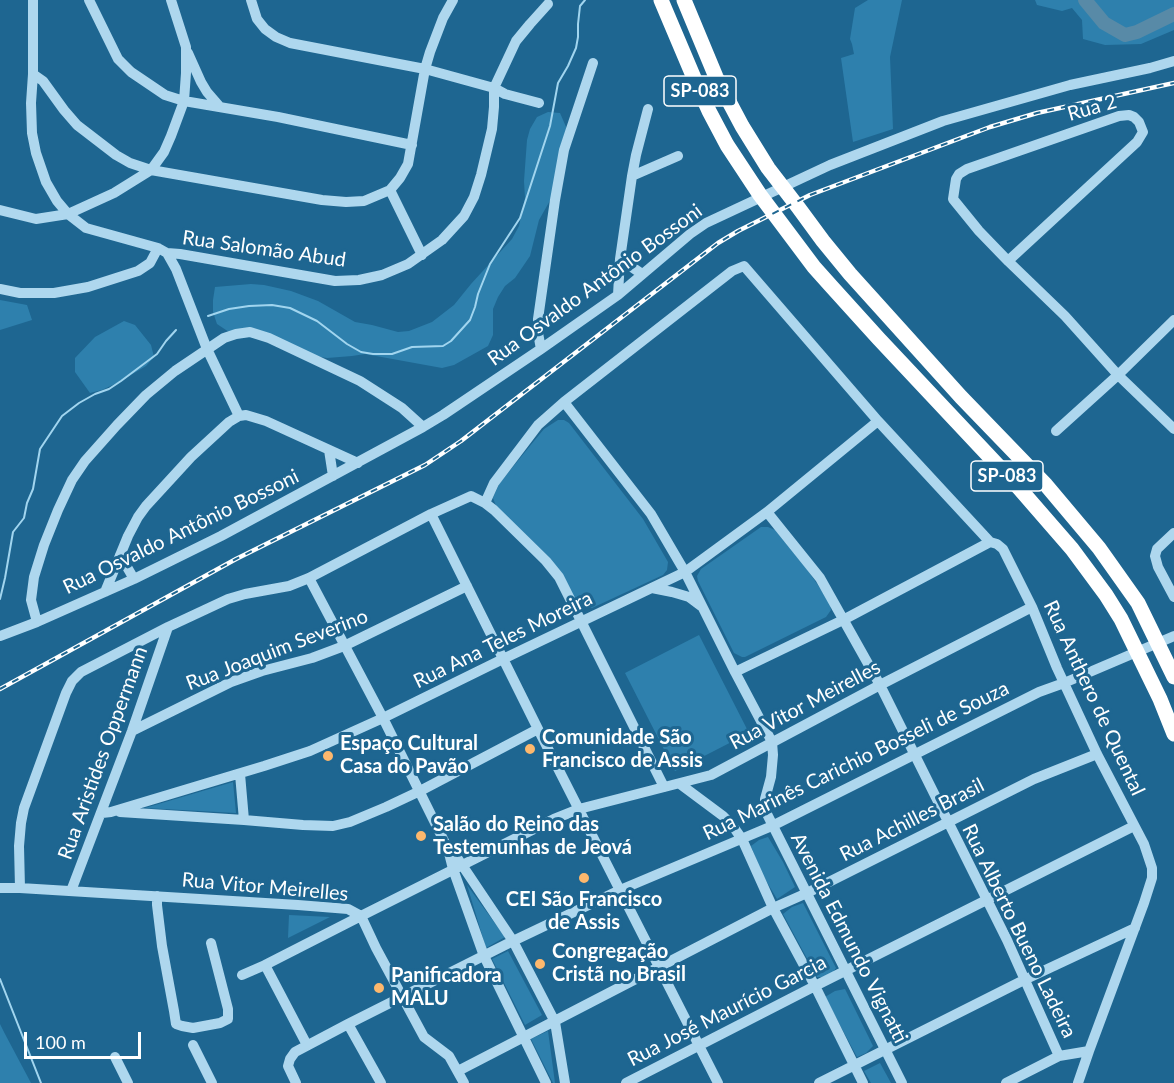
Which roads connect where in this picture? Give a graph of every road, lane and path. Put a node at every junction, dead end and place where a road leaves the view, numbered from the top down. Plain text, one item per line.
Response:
1 (33, 0) edge
2 (89, 0) edge
3 (171, 0) edge
4 (251, 0) edge
5 (453, 0) edge
6 (661, 0) edge
7 (684, 0) edge
8 (548, 4) dead end
9 (186, 47) junction
10 (1174, 62) edge
11 (593, 63) dead end
12 (425, 69) junction
13 (33, 74) junction
14 (494, 88) junction
15 (184, 101) junction
16 (539, 103) dead end
17 (220, 107) junction
18 (648, 109) dead end
19 (412, 145) junction
20 (678, 156) dead end
21 (151, 170) junction
22 (632, 176) junction
23 (390, 190) junction
24 (0, 210) edge
25 (68, 214) junction
26 (163, 251) junction
27 (422, 255) junction
28 (620, 259) junction
29 (1008, 261) junction
30 (642, 274) junction
31 (0, 289) edge
32 (618, 295) junction
33 (1174, 320) edge
34 (541, 348) junction
35 (207, 349) junction
36 (1118, 375) junction
37 (564, 402) junction
38 (239, 416) junction
39 (878, 421) junction
40 (423, 427) junction
41 (1174, 429) edge
42 (1056, 431) dead end
43 (329, 450) junction
44 (358, 463) junction
45 (333, 476) junction
46 (485, 503) junction
47 (767, 512) junction
48 (432, 514) junction
49 (1174, 533) edge
50 (990, 542) junction
51 (120, 555) junction
52 (685, 572) junction
53 (309, 578) junction
54 (134, 579) junction
55 (467, 586) junction
56 (651, 588) junction
57 (105, 592) junction
58 (1174, 597) edge
59 (702, 606) junction
60 (1032, 608) junction
61 (843, 620) junction
62 (37, 622) junction
63 (581, 622) junction
64 (168, 627) junction
65 (0, 636) edge
66 (1174, 636) edge
67 (344, 646) junction
68 (502, 659) junction
69 (735, 672) junction
70 (1174, 677) edge
71 (1064, 683) junction
72 (880, 685) junction
73 (383, 718) junction
74 (538, 729) junction
75 (132, 731) junction
76 (1174, 734) edge
77 (772, 742) junction
78 (914, 753) junction
79 (1097, 754) junction
80 (240, 774) junction
81 (680, 784) junction
82 (664, 787) junction
83 (420, 791) junction
84 (579, 809) junction
85 (106, 812) junction
86 (244, 819) junction
87 (948, 823) junction
88 (772, 826) junction
89 (1134, 826) junction
90 (742, 839) junction
91 (458, 867) junction
92 (0, 888) edge
93 (20, 888) junction
94 (620, 890) junction
95 (71, 891) junction
96 (807, 893) junction
97 (157, 896) junction
98 (987, 900) junction
99 (333, 908) junction
100 (772, 908) junction
101 (361, 916) junction
102 (338, 928) junction
103 (1135, 928) junction
104 (513, 940) junction
105 (211, 943) dead end
106 (484, 956) junction
107 (265, 965) junction
108 (660, 967) junction
109 (847, 971) junction
110 (242, 975) dead end
111 (1024, 980) junction
112 (815, 986) junction
113 (403, 996) junction
114 (555, 1022) junction
115 (348, 1024) junction
116 (524, 1036) junction
117 (193, 1045) dead end
118 (307, 1045) junction
119 (699, 1046) junction
120 (886, 1049) junction
121 (1089, 1051) junction
122 (1059, 1056) junction
123 (115, 1057) dead end
124 (854, 1064) junction
125 (458, 1071) junction
126 (629, 1082) edge
127 (128, 1083) edge
128 (212, 1083) edge
129 (296, 1083) edge
130 (381, 1083) edge
131 (464, 1083) edge
132 (546, 1083) edge
133 (565, 1083) edge
134 (718, 1083) edge
135 (819, 1083) edge
136 (863, 1083) edge
137 (902, 1083) edge
138 (1006, 1083) edge
139 (1078, 1083) edge

1 - 13 street
2 - 15 street
3 - 9 street
4 - 12 street
5 - 12 street
6 - 76 highway, SP-083
7 - 70 highway, SP-083
8 - 14 street, Rua Salomão Abud
9 - 15 street
9 - 17 street
10 - 30 street, Rua Osvaldo Antônio Bossoni
11 - 34 street
12 - 14 street
12 - 19 street
13 - 21 street
13 - 25 street
14 - 16 street
14 - 27 street, Rua Salomão Abud
15 - 17 street
15 - 21 street
17 - 19 street
18 - 22 street
19 - 23 street
20 - 22 street
21 - 23 street
21 - 25 street
22 - 28 street
23 - 27 street
24 - 25 street
25 - 26 street
26 - 27 street, Rua Salomão Abud
26 - 31 street, Rua Salomão Abud
26 - 35 street
28 - 30 street
28 - 32 street
29 - 29 street, Rua 2
29 - 36 street
30 - 32 street, Rua Osvaldo Antônio Bossoni
32 - 34 street, Rua Osvaldo Antônio Bossoni
33 - 36 street
34 - 40 street, Rua Osvaldo Antônio Bossoni
35 - 38 street
35 - 40 street
35 - 62 street
36 - 41 street
36 - 42 street
37 - 39 street, Rua Anthero de Quental
37 - 46 street
37 - 52 street, Avenida Edmundo Vignatti
38 - 43 street
38 - 51 street
39 - 47 street, Rua Ana Teles Moreira
39 - 50 street, Rua Anthero de Quental
40 - 44 street, Rua Osvaldo Antônio Bossoni
43 - 44 street
43 - 45 street
44 - 45 street, Rua Osvaldo Antônio Bossoni
45 - 54 street, Rua Osvaldo Antônio Bossoni
46 - 48 street
46 - 63 street
47 - 52 street, Rua Ana Teles Moreira
47 - 61 street, Rua Alberto Bueno Ladeira
48 - 53 street
48 - 55 street
49 - 58 street
50 - 60 street, Rua Anthero de Quental
50 - 61 street
51 - 54 street
51 - 57 street
52 - 56 street, Rua Ana Teles Moreira
52 - 59 street, Avenida Edmundo Vignatti
53 - 64 street
53 - 67 street
54 - 57 street, Rua Osvaldo Antônio Bossoni
55 - 67 street, Rua Joaquim Severino
55 - 68 street
56 - 59 street
56 - 63 street, Rua Ana Teles Moreira
57 - 62 street, Rua Osvaldo Antônio Bossoni
59 - 69 street, Avenida Edmundo Vignatti
60 - 71 street, Rua Anthero de Quental
60 - 72 street, Rua Vitor Meirelles
61 - 69 street
61 - 72 street, Rua Alberto Bueno Ladeira
62 - 65 street, Rua Osvaldo Antônio Bossoni
63 - 68 street, Rua Ana Teles Moreira
63 - 82 street
64 - 75 street, Rua Aristides Oppermann
64 - 93 street
66 - 71 street, Rua Marinês Carichio Bosseli de Souza
67 - 73 street
67 - 75 street, Rua Joaquim Severino
68 - 73 street, Rua Ana Teles Moreira
68 - 74 street
69 - 77 street, Avenida Edmundo Vignatti
71 - 78 street, Rua Marinês Carichio Bosseli de Souza
71 - 79 street, Rua Anthero de Quental
72 - 77 street, Rua Vitor Meirelles
72 - 78 street, Rua Alberto Bueno Ladeira
73 - 80 street, Rua Ana Teles Moreira
73 - 83 street
74 - 83 street
74 - 84 street
75 - 85 street, Rua Aristides Oppermann
77 - 81 street, Rua Vitor Meirelles
77 - 88 street, Avenida Edmundo Vignatti
78 - 87 street, Rua Alberto Bueno Ladeira
78 - 88 street, Rua Marinês Carichio Bosseli de Souza
79 - 87 street, Rua Achilles Brasil
79 - 89 street, Rua Anthero de Quental
80 - 85 street, Rua Ana Teles Moreira
80 - 86 street
81 - 82 street, Rua Vitor Meirelles
81 - 90 street
82 - 84 street, Rua Vitor Meirelles
83 - 86 street
83 - 91 street
84 - 91 street, Rua Vitor Meirelles
84 - 94 street
85 - 86 street
85 - 95 street, Rua Aristides Oppermann
87 - 96 street, Rua Achilles Brasil
87 - 98 street, Rua Alberto Bueno Ladeira
88 - 90 street, Rua Marinês Carichio Bosseli de Souza
88 - 96 street, Avenida Edmundo Vignatti
89 - 98 street, Rua José Maurício Garcia
89 - 103 street, Rua Anthero de Quental
90 - 94 street, Rua Marinês Carichio Bosseli de Souza
90 - 100 street
91 - 101 street, Rua Vitor Meirelles
91 - 104 street
91 - 106 street
92 - 93 street, Rua Vitor Meirelles
93 - 95 street, Rua Vitor Meirelles
94 - 104 street, Rua Marinês Carichio Bosseli de Souza
94 - 108 street
95 - 97 street, Rua Vitor Meirelles
96 - 100 street, Rua Achilles Brasil
96 - 109 street, Avenida Edmundo Vignatti
97 - 99 street, Rua Vitor Meirelles
97 - 105 street
98 - 109 street, Rua José Maurício Garcia
98 - 111 street, Rua Alberto Bueno Ladeira
99 - 101 street, Rua Vitor Meirelles
99 - 102 street
100 - 108 street, Rua Achilles Brasil
100 - 112 street
101 - 102 street
101 - 113 street
102 - 107 street
103 - 111 street
103 - 121 street
104 - 106 street, Rua Marinês Carichio Bosseli de Souza
104 - 114 street
106 - 113 street, Rua Marinês Carichio Bosseli de Souza
106 - 116 street
107 - 110 street
107 - 118 street
108 - 114 street, Rua Achilles Brasil
108 - 119 street
109 - 112 street, Rua José Maurício Garcia
109 - 120 street, Avenida Edmundo Vignatti
111 - 120 street
111 - 122 street, Rua Alberto Bueno Ladeira
112 - 119 street, Rua José Maurício Garcia
112 - 124 street
113 - 115 street, Rua Marinês Carichio Bosseli de Souza
113 - 125 street
114 - 116 street, Rua Achilles Brasil
114 - 133 street
115 - 118 street, Rua Marinês Carichio Bosseli de Souza
115 - 130 street
116 - 125 street, Rua Achilles Brasil
116 - 132 street
117 - 128 street
118 - 129 street, Rua Marinês Carichio Bosseli de Souza
119 - 126 street, Rua José Maurício Garcia
119 - 134 street
120 - 124 street
120 - 137 street, Avenida Edmundo Vignatti
121 - 122 street
121 - 139 street
122 - 138 street
123 - 127 street
124 - 135 street
124 - 136 street
125 - 131 street

